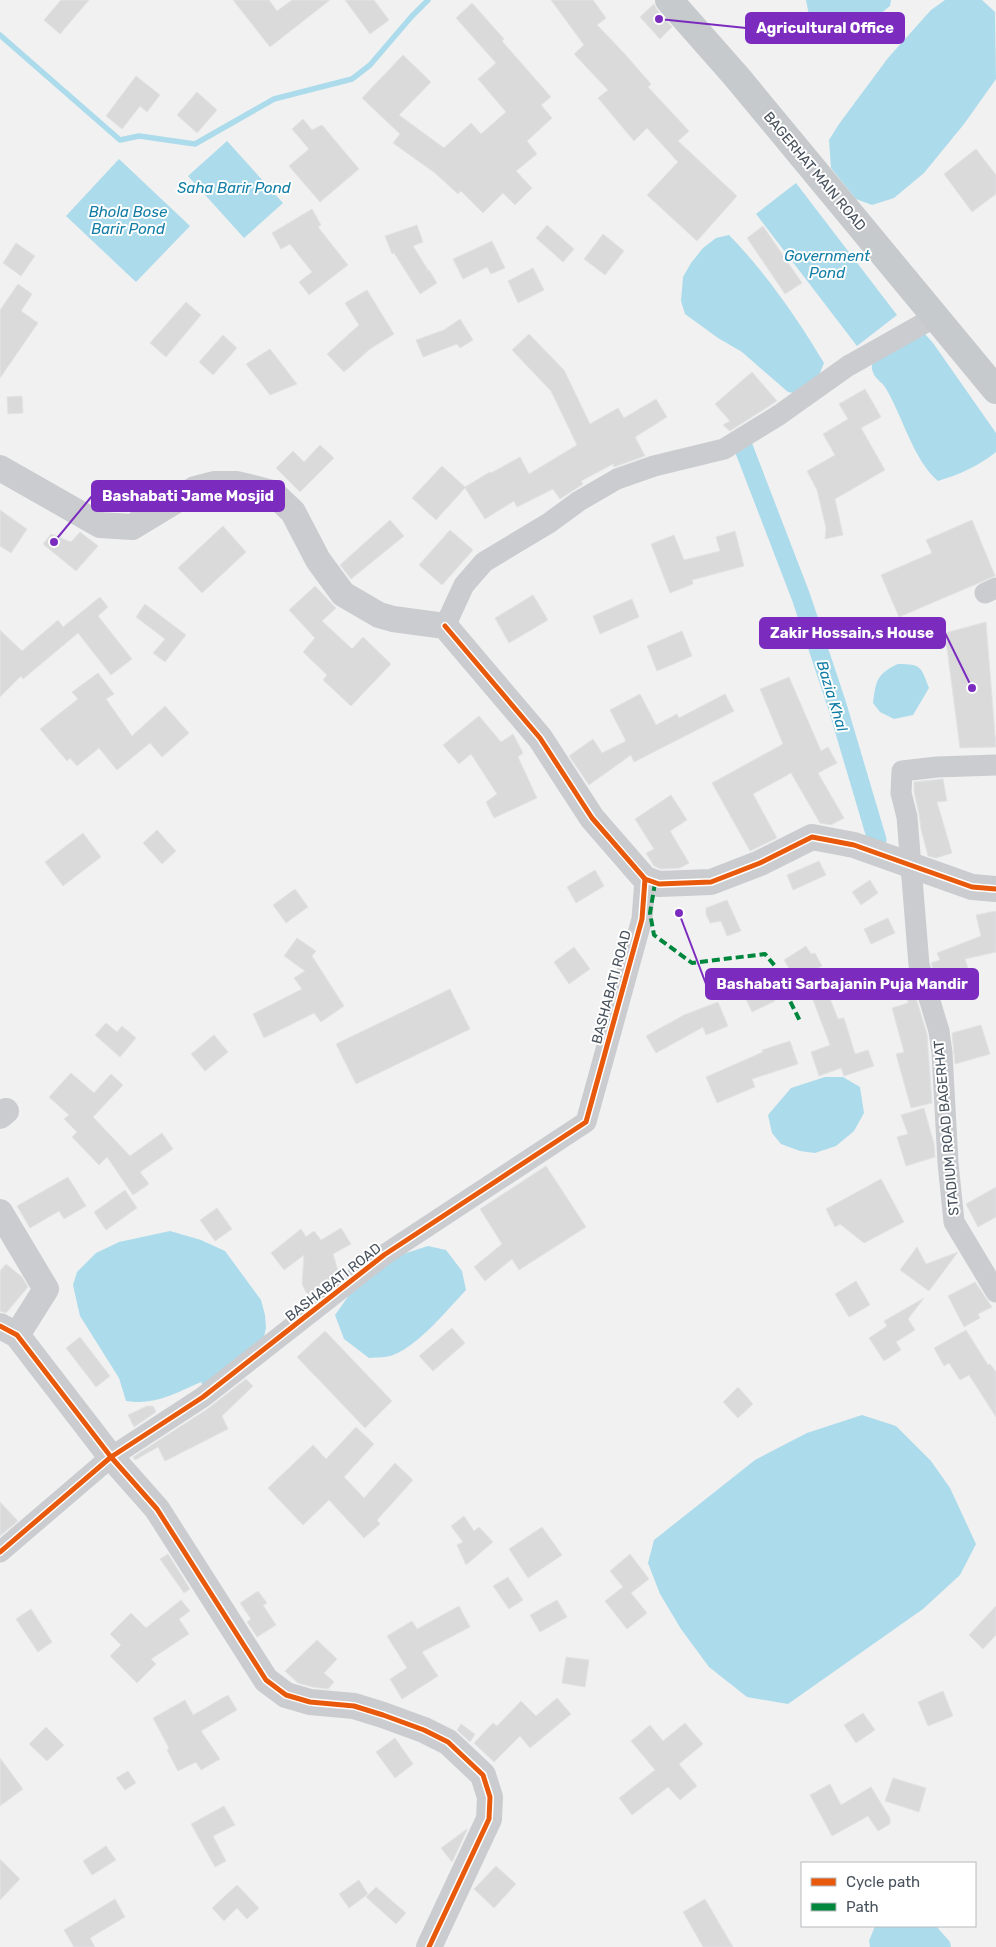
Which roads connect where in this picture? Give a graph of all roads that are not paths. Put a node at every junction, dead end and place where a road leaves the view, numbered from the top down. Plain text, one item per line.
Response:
1 (669, 0) edge
2 (935, 317) junction
3 (996, 390) edge
4 (0, 468) edge
5 (445, 626) junction
6 (996, 765) edge
7 (903, 861) junction
8 (645, 879) junction
9 (996, 889) edge
10 (0, 1212) edge
11 (996, 1292) edge
12 (8, 1331) edge
13 (111, 1457) junction
14 (0, 1552) edge
15 (429, 1947) edge

1 - 2 main road, BAGERHAT MAIN ROAD
2 - 3 main road, BAGERHAT MAIN ROAD
2 - 5 street
4 - 5 street
5 - 8 street
6 - 7 street, STADIUM ROAD BAGERHAT
7 - 8 street
7 - 9 street
7 - 11 street, STADIUM ROAD BAGERHAT
8 - 13 street, BASHABATI ROAD
10 - 12 street
12 - 13 street
13 - 14 street, BASHABATI ROAD
13 - 15 street

